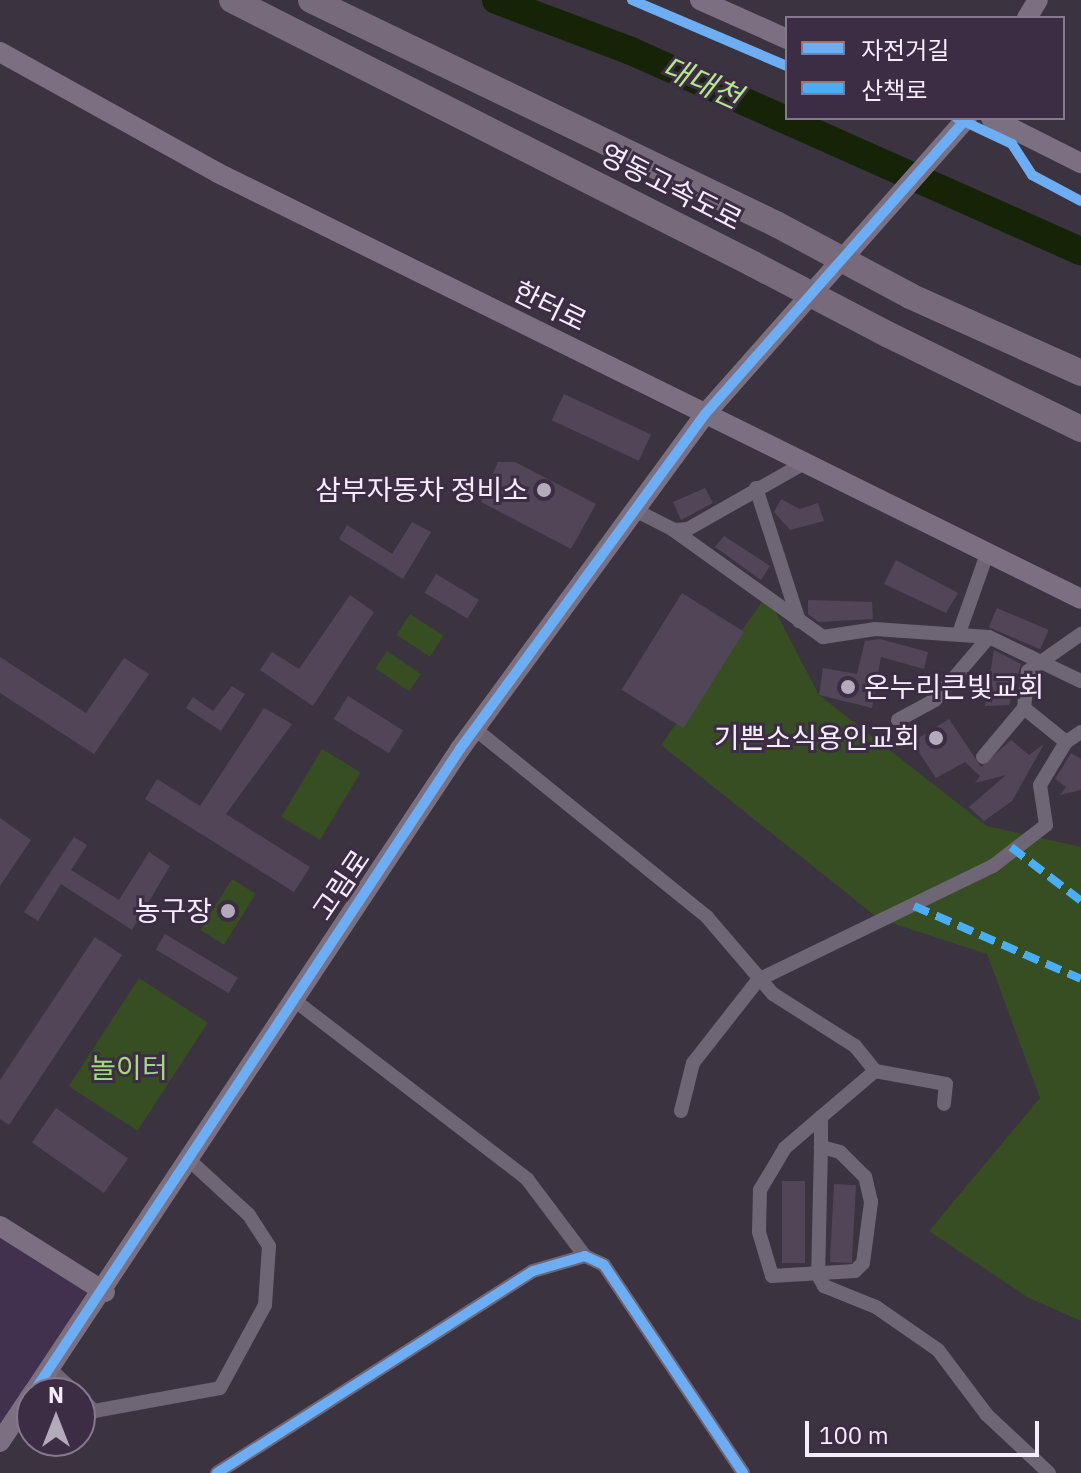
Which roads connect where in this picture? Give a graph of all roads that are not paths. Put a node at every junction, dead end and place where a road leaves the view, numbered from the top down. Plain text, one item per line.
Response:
1 (232, 0) edge
2 (311, 0) edge
3 (700, 0) edge
4 (785, 38) edge
5 (0, 52) edge
6 (995, 120) edge
7 (965, 121) edge
8 (1081, 163) edge
9 (1081, 373) edge
10 (706, 413) junction
11 (1081, 429) edge
12 (806, 462) junction
13 (756, 488) junction
14 (635, 510) junction
15 (672, 529) junction
16 (988, 551) junction
17 (1081, 599) edge
18 (799, 622) junction
19 (959, 633) junction
20 (1081, 634) edge
21 (989, 637) junction
22 (1040, 658) junction
23 (1081, 681) edge
24 (1024, 708) junction
25 (898, 720) dead end
26 (475, 729) junction
27 (1081, 732) edge
28 (1066, 742) junction
29 (983, 757) dead end
30 (758, 980) junction
31 (294, 1000) junction
32 (875, 1071) junction
33 (944, 1104) dead end
34 (681, 1111) dead end
35 (821, 1117) junction
36 (821, 1147) junction
37 (188, 1159) junction
38 (0, 1226) edge
39 (585, 1256) junction
40 (818, 1275) junction
41 (105, 1292) junction
42 (49, 1368) junction
43 (43, 1377) edge
44 (59, 1377) edge
45 (96, 1411) edge
46 (16, 1418) edge
47 (0, 1442) edge
48 (217, 1473) edge
49 (743, 1473) edge
50 (1049, 1473) edge

1 - 11 highway, 영동고속도로, bridge
2 - 9 highway, 영동고속도로, bridge
3 - 4 street
5 - 10 street, 한터로
6 - 8 street
7 - 10 street, 고림로
10 - 12 street, 한터로
10 - 14 street, 고림로
12 - 13 street
12 - 16 street, 한터로
13 - 15 street
13 - 18 street
14 - 15 street
14 - 26 street, 고림로
15 - 18 street
16 - 17 street, 한터로
16 - 19 street
18 - 19 street
19 - 21 street
20 - 22 street
21 - 22 street
21 - 25 street
22 - 23 street
22 - 24 street
24 - 28 street
24 - 29 street
26 - 30 street
26 - 31 street, 고림로
27 - 28 street
28 - 30 street
30 - 32 street
30 - 34 street
31 - 37 street, 고림로
31 - 39 street
32 - 33 street
32 - 35 street
35 - 36 street
35 - 40 street
36 - 40 street
36 - 40 street
37 - 41 street, 고림로
37 - 45 street
38 - 41 street
39 - 48 street
39 - 49 street
40 - 50 street
41 - 42 street, 고림로
42 - 43 street, 고림로
42 - 44 street
46 - 47 street, 고림로

